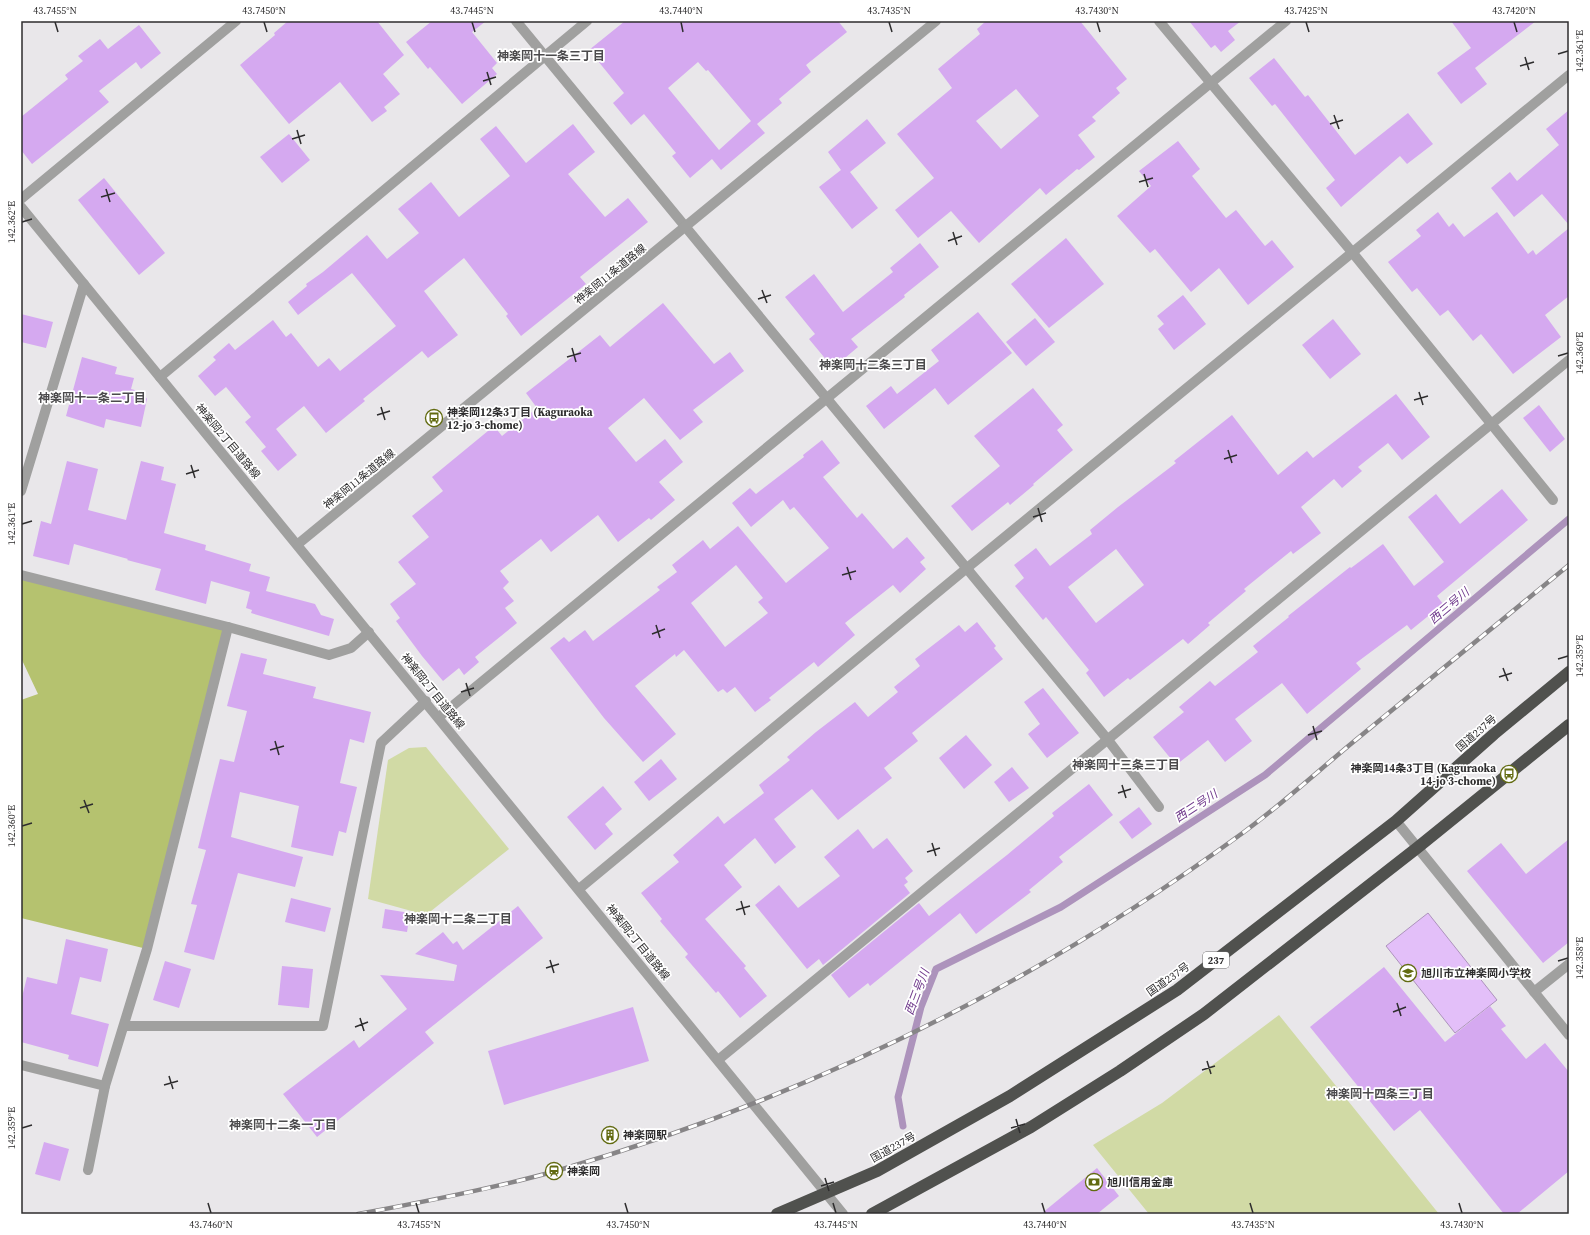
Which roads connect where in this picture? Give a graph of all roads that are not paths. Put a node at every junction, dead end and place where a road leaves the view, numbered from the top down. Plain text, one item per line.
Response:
1 (236, 21) edge
2 (516, 21) edge
3 (587, 21) edge
4 (936, 21) edge
5 (1159, 21) edge
6 (1286, 21) edge
7 (545, 55) junction
8 (1569, 75) edge
9 (1210, 83) junction
10 (21, 199) edge
11 (21, 207) edge
12 (685, 227) junction
13 (1352, 252) junction
14 (84, 284) junction
15 (1569, 360) edge
16 (160, 377) junction
17 (826, 397) junction
18 (1491, 424) junction
19 (21, 491) edge
20 (1553, 500) dead end
21 (298, 544) junction
22 (967, 568) junction
23 (21, 575) edge
24 (228, 627) junction
25 (369, 632) junction
26 (1569, 672) edge
27 (426, 701) junction
28 (439, 717) junction
29 (1569, 725) edge
30 (1108, 740) junction
31 (1158, 807) dead end
32 (1396, 821) junction
33 (1417, 848) junction
34 (579, 889) junction
35 (1569, 964) edge
36 (1534, 992) junction
37 (124, 1026) junction
38 (1569, 1035) edge
39 (718, 1060) junction
40 (21, 1065) edge
41 (105, 1086) junction
42 (88, 1170) dead end
43 (826, 1192) junction
44 (777, 1214) edge
45 (843, 1214) edge
46 (872, 1214) edge

1 - 10 street
2 - 7 street
3 - 7 street
4 - 12 street, 神楽岡11条道路線
5 - 9 street
6 - 9 street
7 - 12 street
7 - 16 street
8 - 13 street
9 - 13 street
9 - 17 street
11 - 14 street, 神楽岡2丁目道路線
12 - 17 street
12 - 21 street, 神楽岡11条道路線
13 - 18 street
13 - 22 street
14 - 16 street, 神楽岡2丁目道路線
14 - 19 street
15 - 18 street
16 - 21 street, 神楽岡2丁目道路線
17 - 22 street
17 - 28 street
18 - 20 street
18 - 30 street
21 - 25 street, 神楽岡2丁目道路線
22 - 30 street
22 - 34 street
23 - 24 street
24 - 25 street
24 - 37 street
25 - 27 street, 神楽岡2丁目道路線
26 - 32 highway, 国道237号 / 237
27 - 28 street, 神楽岡2丁目道路線
27 - 37 street
28 - 34 street, 神楽岡2丁目道路線
29 - 33 highway
30 - 31 street
30 - 39 street
32 - 33 street
32 - 43 highway, 国道237号 / 237
33 - 36 street
33 - 46 highway
34 - 39 street, 神楽岡2丁目道路線
35 - 36 street
36 - 38 street
37 - 41 street
39 - 43 street, 神楽岡2丁目道路線
40 - 41 street
41 - 42 street
43 - 44 highway, 国道237号 / 237
43 - 45 street, 神楽岡2丁目道路線

